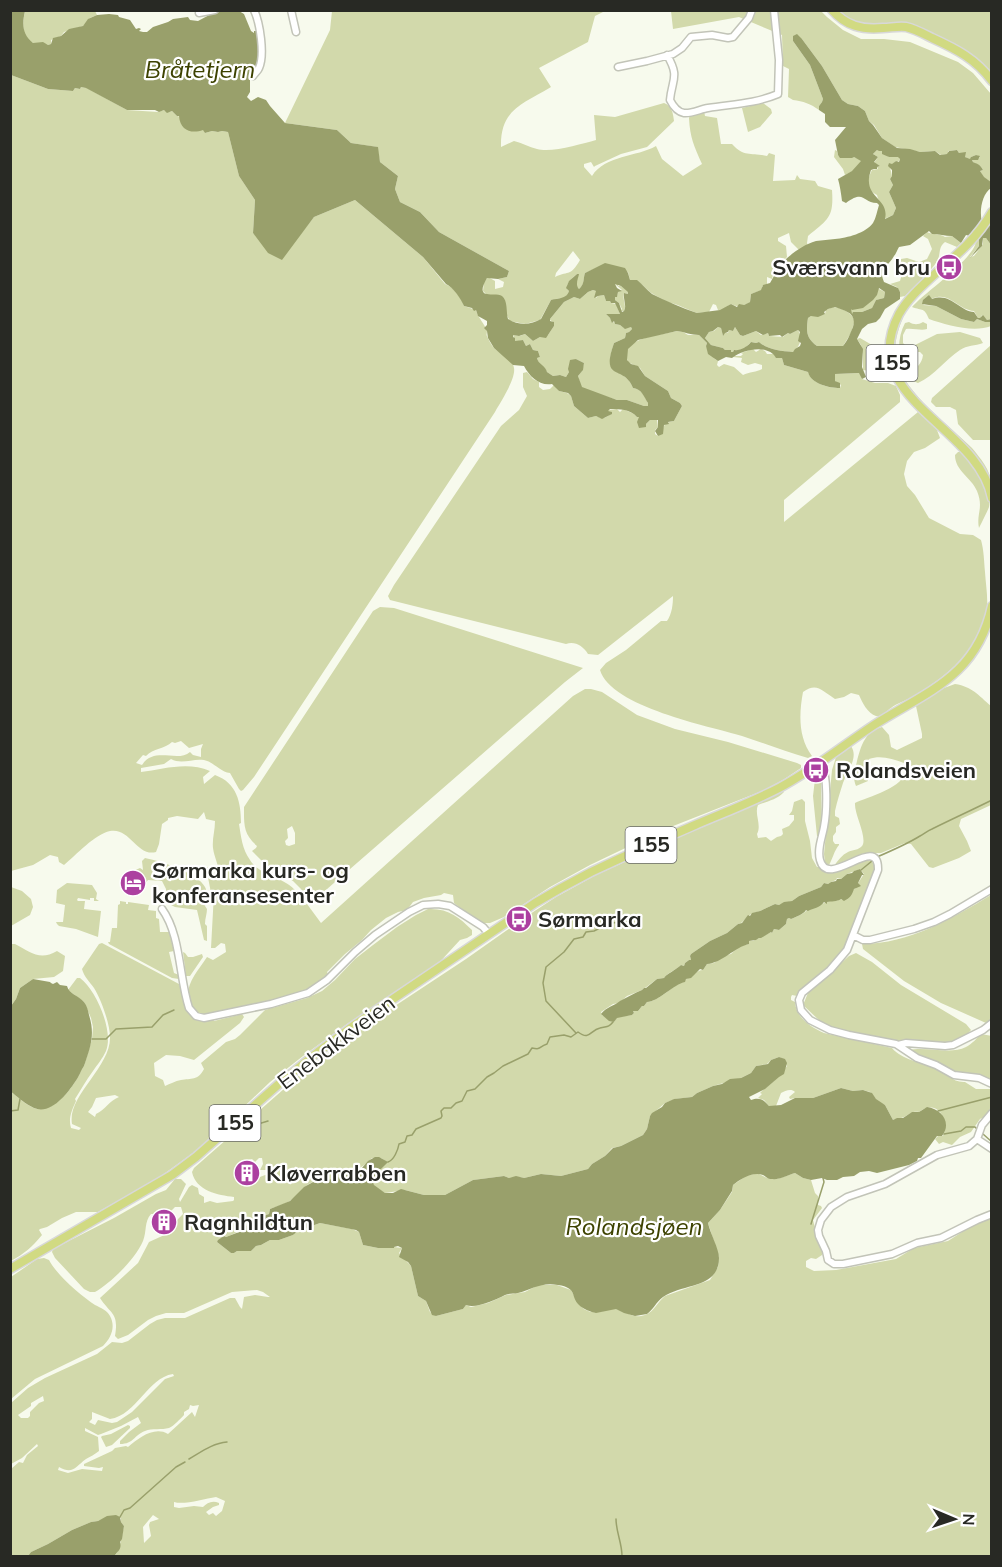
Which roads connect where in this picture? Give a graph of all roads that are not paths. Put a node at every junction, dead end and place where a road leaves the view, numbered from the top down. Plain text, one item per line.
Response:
1 (215, 10) edge
2 (254, 10) edge
3 (291, 10) edge
4 (752, 10) edge
5 (774, 10) edge
6 (832, 10) edge
7 (199, 13) dead end
8 (296, 32) dead end
9 (667, 55) junction
10 (618, 67) dead end
11 (253, 76) dead end
12 (992, 81) edge
13 (992, 212) edge
14 (992, 498) edge
15 (992, 606) edge
16 (988, 634) edge
17 (822, 762) junction
18 (992, 889) edge
19 (162, 909) dead end
20 (487, 935) junction
21 (853, 935) junction
22 (992, 1023) edge
23 (898, 1045) junction
24 (992, 1084) edge
25 (992, 1113) edge
26 (977, 1139) junction
27 (992, 1149) edge
28 (992, 1214) edge
29 (10, 1269) edge

1 - 7 street
2 - 11 street
3 - 8 street
4 - 9 street
5 - 9 street
6 - 12 main road
9 - 10 street
13 - 14 main road, 155
15 - 16 main road, Enebakkveien / 155
16 - 17 main road, Enebakkveien / 155
17 - 20 main road, Enebakkveien / 155
17 - 21 street
18 - 21 street
19 - 20 street
20 - 29 main road, Enebakkveien / 155
21 - 23 street
22 - 23 street
23 - 24 street
25 - 26 street
26 - 27 street
26 - 28 street

